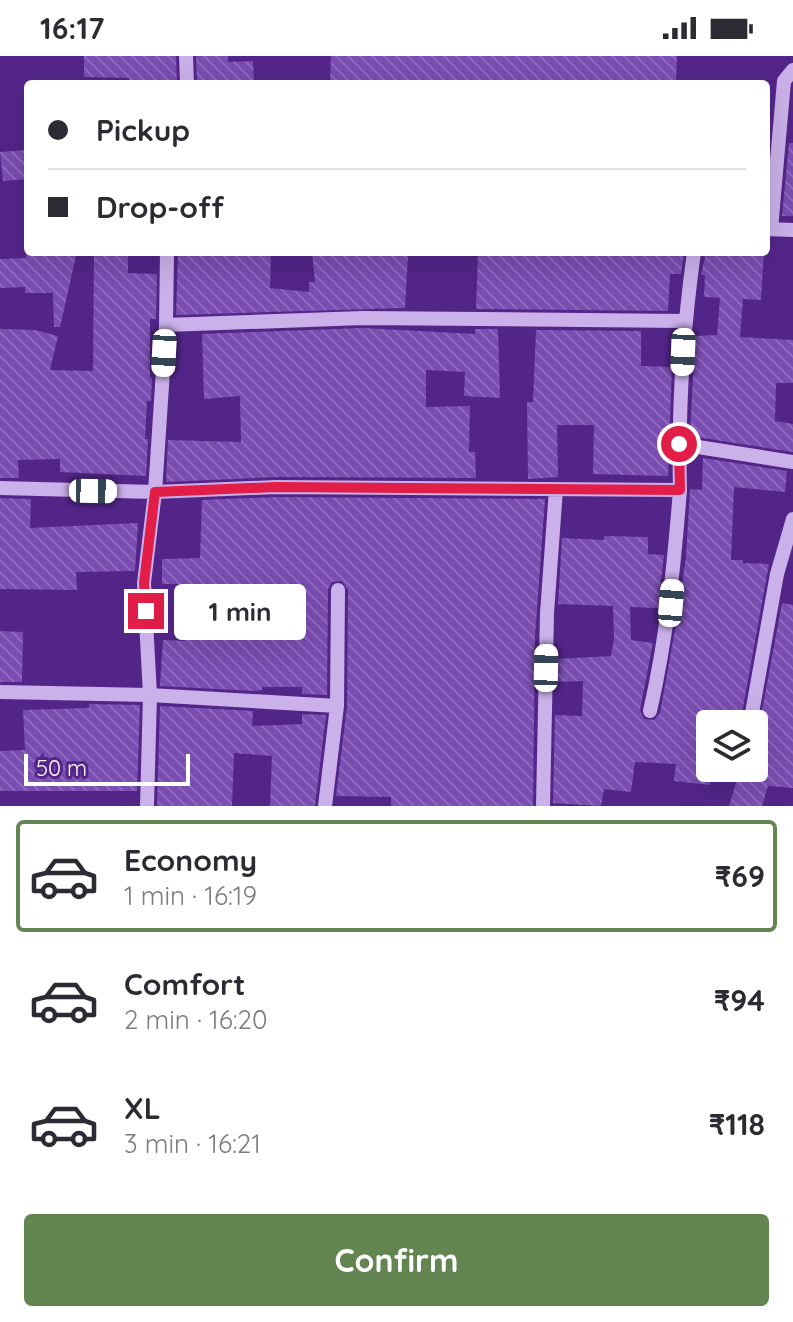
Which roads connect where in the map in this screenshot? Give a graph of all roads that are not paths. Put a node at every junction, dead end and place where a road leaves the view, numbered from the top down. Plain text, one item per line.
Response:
1 (186, 56) edge
2 (793, 70) edge
3 (187, 80) edge
4 (770, 219) edge
5 (770, 229) edge
6 (793, 230) edge
7 (167, 256) edge
8 (693, 256) edge
9 (684, 321) junction
10 (166, 325) junction
11 (679, 444) junction
12 (793, 462) edge
13 (0, 488) edge
14 (556, 489) junction
15 (680, 490) junction
16 (155, 492) junction
17 (793, 519) edge
18 (338, 590) dead end
19 (0, 692) edge
20 (150, 695) junction
21 (337, 706) junction
22 (753, 710) edge
23 (650, 711) dead end
24 (147, 806) edge
25 (325, 806) edge
26 (543, 806) edge

1 - 3 street
2 - 4 street
5 - 6 street
7 - 10 street
8 - 9 street
9 - 10 street
9 - 11 street
10 - 16 street
11 - 12 street
11 - 15 street
13 - 16 street
14 - 15 street
14 - 16 street
14 - 26 street
15 - 23 street
16 - 20 street
17 - 22 street
18 - 21 street
19 - 20 street
20 - 21 street
20 - 24 street
21 - 25 street

